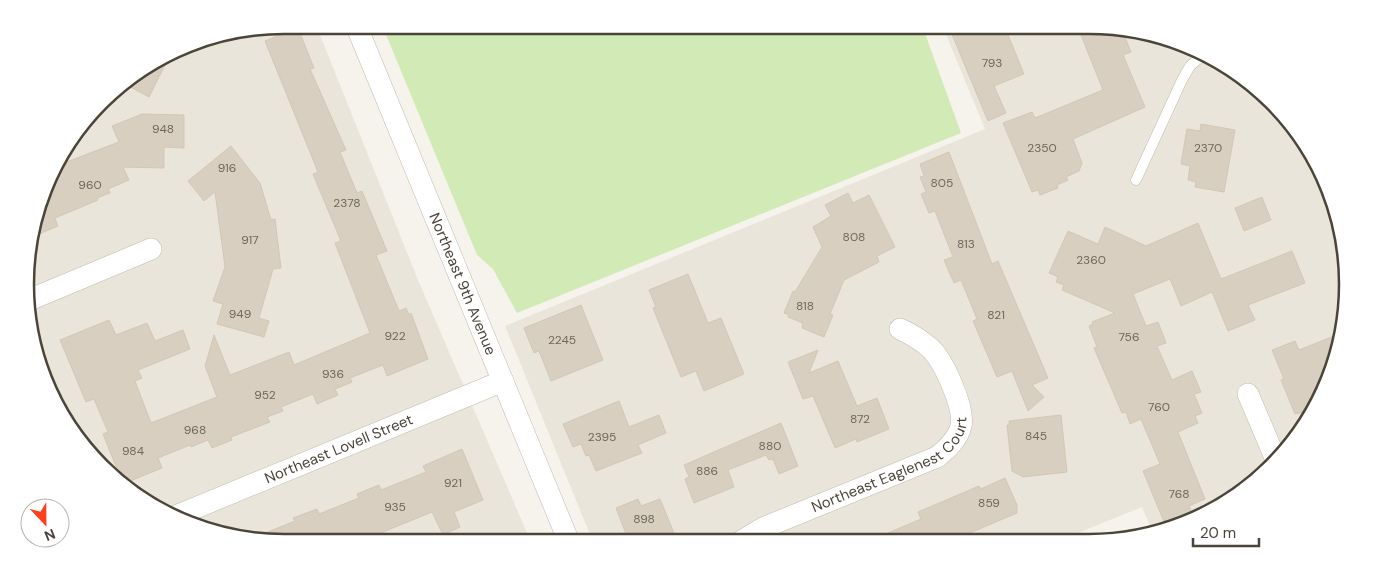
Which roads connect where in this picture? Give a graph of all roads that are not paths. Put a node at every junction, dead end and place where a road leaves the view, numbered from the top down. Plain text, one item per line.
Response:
1 (360, 34) edge
2 (1198, 59) edge
3 (1136, 180) dead end
4 (151, 249) dead end
5 (34, 298) edge
6 (900, 329) dead end
7 (502, 381) junction
8 (1248, 394) dead end
9 (1273, 453) edge
10 (183, 513) edge
11 (566, 534) edge
12 (754, 534) edge

1 - 7 street, Northeast 9th Avenue
2 - 3 lane
4 - 5 street
6 - 12 street, Northeast Eaglenest Court
7 - 10 street, Northeast Lovell Street
7 - 11 street, Northeast 9th Avenue
8 - 9 street

